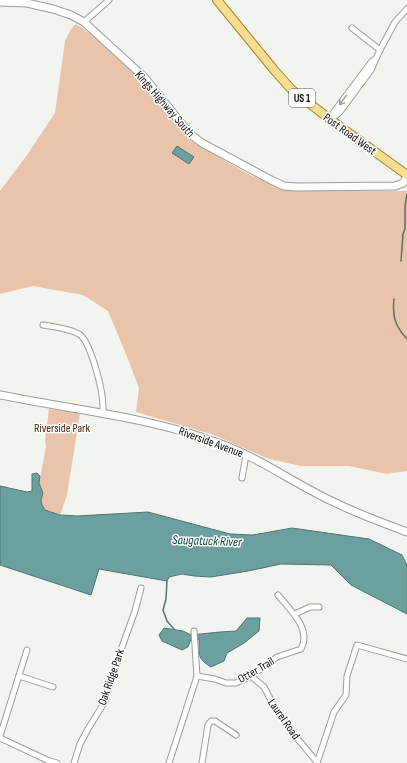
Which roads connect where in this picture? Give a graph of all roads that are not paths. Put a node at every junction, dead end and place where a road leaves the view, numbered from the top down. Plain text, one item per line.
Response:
1 (110, 0) edge
2 (216, 0) edge
3 (0, 2) edge
4 (27, 2) edge
5 (407, 10) edge
6 (84, 22) junction
7 (352, 28) dead end
8 (380, 50) junction
9 (331, 120) junction
10 (407, 176) edge
11 (43, 325) dead end
12 (0, 395) edge
13 (103, 413) junction
14 (246, 454) junction
15 (242, 478) dead end
16 (407, 532) edge
17 (141, 588) dead end
18 (278, 595) dead end
19 (319, 607) dead end
20 (295, 614) junction
21 (194, 631) dead end
22 (27, 650) dead end
23 (407, 659) edge
24 (19, 676) junction
25 (197, 676) junction
26 (251, 676) junction
27 (53, 687) dead end
28 (236, 735) dead end
29 (0, 737) edge
30 (46, 761) edge
31 (57, 763) edge
32 (74, 763) edge
33 (169, 763) edge
34 (202, 763) edge
35 (317, 763) edge

1 - 6 street
2 - 9 main road, Post Road West / US 1
3 - 4 street, Kings Highway South
4 - 6 street, Kings Highway South
5 - 8 street
6 - 10 street, Kings Highway South
7 - 8 street
8 - 9 street
9 - 10 main road, Post Road West / US 1
11 - 13 street
12 - 13 street, Riverside Avenue
13 - 14 street, Riverside Avenue
14 - 15 street
14 - 16 street, Riverside Avenue
17 - 32 street, Oak Ridge Park
18 - 20 street, Otter Trail
19 - 20 street
20 - 26 street, Otter Trail
21 - 25 street
22 - 24 street
23 - 35 street
24 - 27 street
24 - 29 street
25 - 26 street, Otter Trail
25 - 33 street
26 - 35 street, Laurel Road
28 - 34 street
29 - 30 street
30 - 31 street

